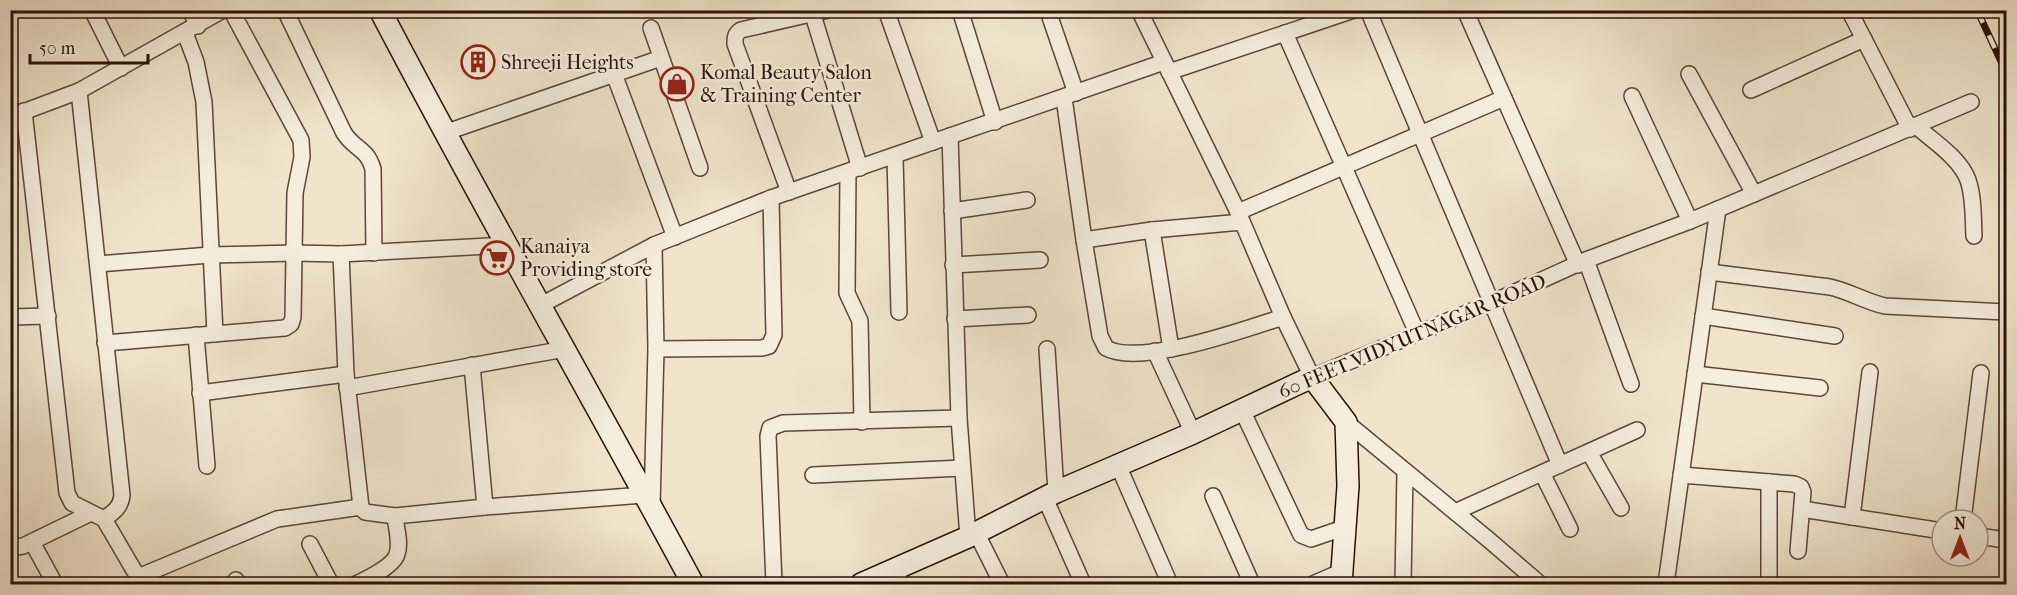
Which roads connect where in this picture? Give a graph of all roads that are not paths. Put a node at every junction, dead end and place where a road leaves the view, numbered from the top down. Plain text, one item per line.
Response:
1 (92, 10) edge
2 (190, 10) edge
3 (223, 10) edge
4 (231, 10) edge
5 (285, 10) edge
6 (380, 10) edge
7 (886, 10) edge
8 (960, 10) edge
9 (1140, 10) edge
10 (1354, 10) edge
11 (1368, 10) edge
12 (1465, 10) edge
13 (1849, 10) edge
14 (821, 13) edge
15 (1050, 17) dead end
16 (651, 27) dead end
17 (192, 29) junction
18 (1285, 33) junction
19 (1864, 39) junction
20 (661, 58) junction
21 (1167, 67) junction
22 (121, 68) junction
23 (614, 74) junction
24 (1689, 75) dead end
25 (1751, 90) dead end
26 (79, 91) junction
27 (1070, 96) junction
28 (1632, 96) dead end
29 (1504, 98) junction
30 (1971, 102) dead end
31 (17, 114) edge
32 (995, 122) junction
33 (1913, 128) junction
34 (444, 133) junction
35 (1420, 133) junction
36 (950, 136) junction
37 (933, 142) junction
38 (895, 157) junction
39 (1343, 166) junction
40 (700, 168) dead end
41 (854, 170) junction
42 (789, 192) junction
43 (1754, 194) junction
44 (771, 198) junction
45 (1027, 200) dead end
46 (1718, 209) junction
47 (952, 211) junction
48 (1240, 217) junction
49 (1690, 221) junction
50 (1152, 230) junction
51 (1974, 236) dead end
52 (675, 237) junction
53 (1084, 240) junction
54 (507, 245) junction
55 (654, 245) junction
56 (294, 253) junction
57 (374, 253) junction
58 (341, 254) junction
59 (210, 255) junction
60 (1040, 260) dead end
61 (1582, 263) junction
62 (98, 264) junction
63 (953, 265) junction
64 (1709, 272) junction
65 (1491, 303) junction
66 (541, 305) junction
67 (899, 312) dead end
68 (2007, 312) edge
69 (1028, 315) dead end
70 (48, 316) junction
71 (1703, 316) junction
72 (1283, 317) junction
73 (10, 318) edge
74 (955, 319) junction
75 (1418, 333) junction
76 (215, 334) junction
77 (195, 335) junction
78 (1835, 336) dead end
79 (105, 343) junction
80 (565, 349) junction
81 (656, 349) junction
82 (1047, 349) dead end
83 (1171, 349) junction
84 (1155, 351) junction
85 (472, 365) junction
86 (1870, 372) dead end
87 (1981, 373) dead end
88 (1695, 374) junction
89 (1312, 377) junction
90 (346, 381) junction
91 (1631, 384) dead end
92 (1820, 388) dead end
93 (200, 393) junction
94 (1242, 410) junction
95 (959, 418) junction
96 (861, 422) junction
97 (1346, 422) junction
98 (1637, 430) dead end
99 (1193, 433) junction
100 (1589, 452) junction
101 (1118, 465) junction
102 (1560, 465) junction
103 (207, 466) dead end
104 (962, 468) junction
105 (1405, 471) junction
106 (1542, 472) junction
107 (813, 475) dead end
108 (1681, 475) junction
109 (1769, 482) junction
110 (1051, 495) junction
111 (1213, 495) dead end
112 (648, 502) junction
113 (361, 507) junction
114 (485, 507) junction
115 (1621, 508) dead end
116 (1964, 508) edge
117 (1802, 509) junction
118 (1455, 512) junction
119 (98, 516) junction
120 (395, 516) junction
121 (1852, 517) junction
122 (1346, 527) junction
123 (1570, 529) dead end
124 (1930, 529) edge
125 (972, 535) junction
126 (1990, 538) edge
127 (2007, 540) edge
128 (32, 542) junction
129 (309, 543) dead end
130 (10, 548) edge
131 (1798, 551) dead end
132 (898, 577) edge
133 (1342, 578) edge
134 (140, 581) edge
135 (1539, 584) edge
136 (55, 585) edge
137 (331, 585) edge
138 (356, 585) edge
139 (693, 585) edge
140 (774, 585) edge
141 (861, 585) edge
142 (1002, 585) edge
143 (1083, 585) edge
144 (1170, 585) edge
145 (1252, 585) edge
146 (1313, 585) edge
147 (1403, 585) edge
148 (1666, 585) edge
149 (1769, 585) edge

1 - 22 street
2 - 17 street
3 - 17 street
4 - 56 street
5 - 57 street
6 - 34 street
7 - 37 street
8 - 32 street
9 - 21 street
10 - 18 street
11 - 35 street
12 - 29 street
13 - 19 street
14 - 41 street
14 - 42 street
15 - 27 street
16 - 20 street
17 - 22 street
17 - 59 street
18 - 21 street
18 - 39 street
19 - 25 street
19 - 33 street
20 - 23 street
20 - 40 street
21 - 27 street
21 - 48 street
22 - 26 street
23 - 34 street
23 - 52 street
24 - 43 street
26 - 31 street
26 - 62 street
27 - 32 street
27 - 53 street
28 - 49 street
29 - 35 street
29 - 61 street
30 - 33 street, 60 FEET VIDYUTNAGAR ROAD
31 - 70 street
32 - 36 street
33 - 43 street, 60 FEET VIDYUTNAGAR ROAD
33 - 51 street
34 - 54 street
35 - 39 street
35 - 65 street
36 - 37 street
36 - 47 street
37 - 38 street
38 - 41 street
38 - 67 street
39 - 48 street
39 - 75 street
41 - 42 street
41 - 96 street
42 - 44 street
43 - 46 street, 60 FEET VIDYUTNAGAR ROAD
44 - 52 street
44 - 81 street
45 - 47 street
46 - 49 street, 60 FEET VIDYUTNAGAR ROAD
46 - 64 street
47 - 63 street
48 - 50 street
48 - 72 street
49 - 61 street, 60 FEET VIDYUTNAGAR ROAD
50 - 53 street
50 - 83 street
52 - 55 street
53 - 84 street
54 - 57 street
54 - 66 street
55 - 66 street
55 - 81 street
56 - 58 street
56 - 59 street
56 - 76 street
57 - 58 street
58 - 90 street
59 - 62 street
59 - 76 street
60 - 63 street
61 - 65 street, 60 FEET VIDYUTNAGAR ROAD
61 - 91 street
62 - 79 street
63 - 74 street
64 - 68 street
64 - 71 street
65 - 75 street, 60 FEET VIDYUTNAGAR ROAD
65 - 102 street
66 - 80 street
69 - 74 street
70 - 73 street
70 - 119 street
71 - 78 street
71 - 88 street
72 - 83 street
72 - 89 street
74 - 95 street
75 - 89 street, 60 FEET VIDYUTNAGAR ROAD
76 - 77 street
77 - 79 street
77 - 93 street
79 - 119 street
80 - 85 street
80 - 112 street
81 - 112 street
82 - 110 street
83 - 84 street
84 - 99 street
85 - 90 street
85 - 114 street
86 - 121 street
87 - 116 street
88 - 92 street
88 - 108 street
89 - 94 street, 60 FEET VIDYUTNAGAR ROAD
89 - 97 street
90 - 93 street
90 - 113 street
93 - 103 street
94 - 99 street, 60 FEET VIDYUTNAGAR ROAD
94 - 122 street
95 - 96 street
95 - 104 street
96 - 140 street
97 - 105 street
97 - 122 street
98 - 100 street
99 - 101 street, 60 FEET VIDYUTNAGAR ROAD
100 - 102 street
100 - 115 street
101 - 110 street, 60 FEET VIDYUTNAGAR ROAD
101 - 144 street
102 - 106 street
104 - 107 street
104 - 125 street
105 - 118 street
105 - 147 street
106 - 118 street
106 - 123 street
108 - 109 street
108 - 148 street
109 - 117 street
109 - 149 street
110 - 125 street, 60 FEET VIDYUTNAGAR ROAD
110 - 143 street
111 - 145 street
112 - 114 street
112 - 139 street
113 - 120 street
113 - 134 street
114 - 120 street
117 - 121 street
117 - 131 street
118 - 135 street
119 - 128 street
119 - 134 street
120 - 138 street
121 - 124 street
122 - 133 street
125 - 132 street, 60 FEET VIDYUTNAGAR ROAD
125 - 142 street
126 - 127 street
128 - 130 street
128 - 136 street
129 - 137 street
132 - 141 street, 60 FEET VIDYUTNAGAR ROAD
133 - 146 street

